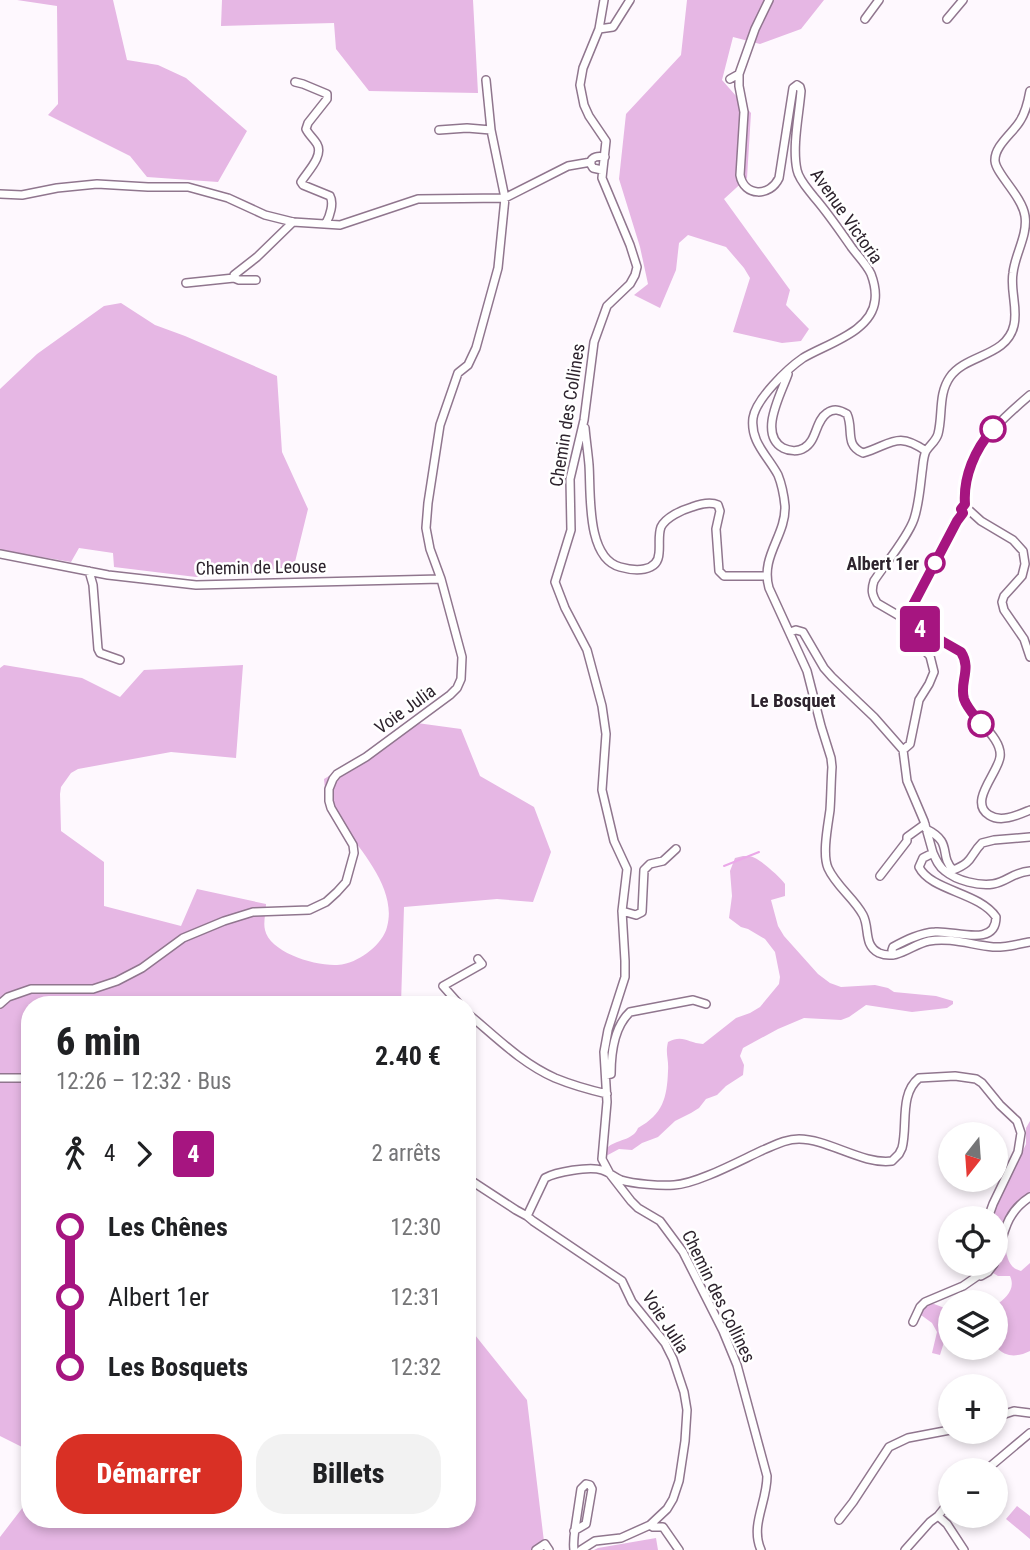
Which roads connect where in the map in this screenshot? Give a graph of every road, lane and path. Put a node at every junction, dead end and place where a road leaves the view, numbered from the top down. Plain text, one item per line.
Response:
1 (604, 0) edge
2 (630, 0) edge
3 (769, 0) edge
4 (879, 0) edge
5 (963, 0) edge
6 (865, 19) dead end
7 (947, 19) dead end
8 (599, 29) junction
9 (739, 74) junction
10 (730, 79) dead end
11 (486, 80) dead end
12 (295, 82) dead end
13 (1030, 92) edge
14 (439, 130) dead end
15 (491, 131) junction
16 (605, 157) junction
17 (590, 162) junction
18 (602, 170) junction
19 (0, 194) edge
20 (505, 198) junction
21 (293, 222) junction
22 (326, 223) junction
23 (234, 278) junction
24 (256, 280) dead end
25 (186, 283) dead end
26 (789, 370) junction
27 (1030, 395) edge
28 (584, 420) junction
29 (926, 452) junction
30 (966, 509) junction
31 (0, 554) edge
32 (89, 571) junction
33 (765, 576) junction
34 (441, 579) junction
35 (905, 620) junction
36 (790, 632) junction
37 (1030, 657) edge
38 (120, 660) dead end
39 (902, 750) junction
40 (1030, 810) edge
41 (926, 826) junction
42 (1030, 837) edge
43 (677, 849) dead end
44 (933, 853) junction
45 (1030, 871) edge
46 (880, 876) dead end
47 (622, 911) junction
48 (1030, 942) edge
49 (892, 955) junction
50 (478, 959) dead end
51 (452, 996) edge
52 (0, 1004) edge
53 (706, 1004) dead end
54 (476, 1020) edge
55 (606, 1075) junction
56 (21, 1078) edge
57 (0, 1079) edge
58 (607, 1094) junction
59 (610, 1174) junction
60 (476, 1184) edge
61 (1030, 1197) edge
62 (992, 1206) edge
63 (527, 1216) junction
64 (1008, 1221) edge
65 (978, 1276) edge
66 (913, 1322) dead end
67 (1008, 1413) edge
68 (1030, 1413) edge
69 (938, 1432) edge
70 (1030, 1433) edge
71 (1000, 1458) edge
72 (938, 1516) edge
73 (839, 1520) dead end
74 (650, 1525) junction
75 (950, 1528) edge
76 (574, 1531) junction
77 (536, 1550) edge
78 (549, 1550) edge
79 (574, 1550) edge
80 (581, 1550) edge
81 (678, 1550) edge
82 (761, 1550) edge
83 (905, 1550) edge
84 (964, 1550) edge

1 - 8 street
2 - 8 street
3 - 9 street
4 - 6 street
5 - 7 street
8 - 16 street
9 - 10 street
9 - 26 street, Avenue Victoria
11 - 15 street, Voie Julia
12 - 22 street
13 - 29 street
14 - 15 street
15 - 20 street, Voie Julia
16 - 17 street
16 - 18 street
17 - 18 street
17 - 20 street
18 - 28 street, Chemin des Collines
19 - 21 street
20 - 22 street
20 - 34 street, Voie Julia
21 - 22 street
21 - 23 street
23 - 24 street
23 - 25 street
26 - 29 street
26 - 33 street, Avenue Victoria
27 - 30 street
28 - 33 street
28 - 47 street, Chemin des Collines
29 - 35 street
30 - 35 street
30 - 37 street
31 - 32 street, Chemin de Leouse
32 - 34 street, Chemin de Leouse
32 - 38 street
33 - 36 street
34 - 52 street, Voie Julia
35 - 39 street
35 - 40 street
36 - 39 street
36 - 49 street
39 - 41 street
41 - 42 street
41 - 44 street
41 - 46 street
43 - 47 street
44 - 45 street
44 - 49 street
47 - 55 street, Chemin des Collines
48 - 49 street
50 - 51 street
53 - 55 street
54 - 58 street
55 - 58 street, Chemin des Collines
56 - 57 street
58 - 59 street, Chemin des Collines
59 - 62 street
59 - 63 street
59 - 82 street, Chemin des Collines
60 - 63 street, Voie Julia
61 - 64 street
63 - 74 street, Voie Julia
65 - 66 street
67 - 68 street
69 - 73 street
70 - 71 street
72 - 83 street
74 - 80 street
74 - 81 street
75 - 84 street
76 - 76 street
76 - 79 street
77 - 78 street

